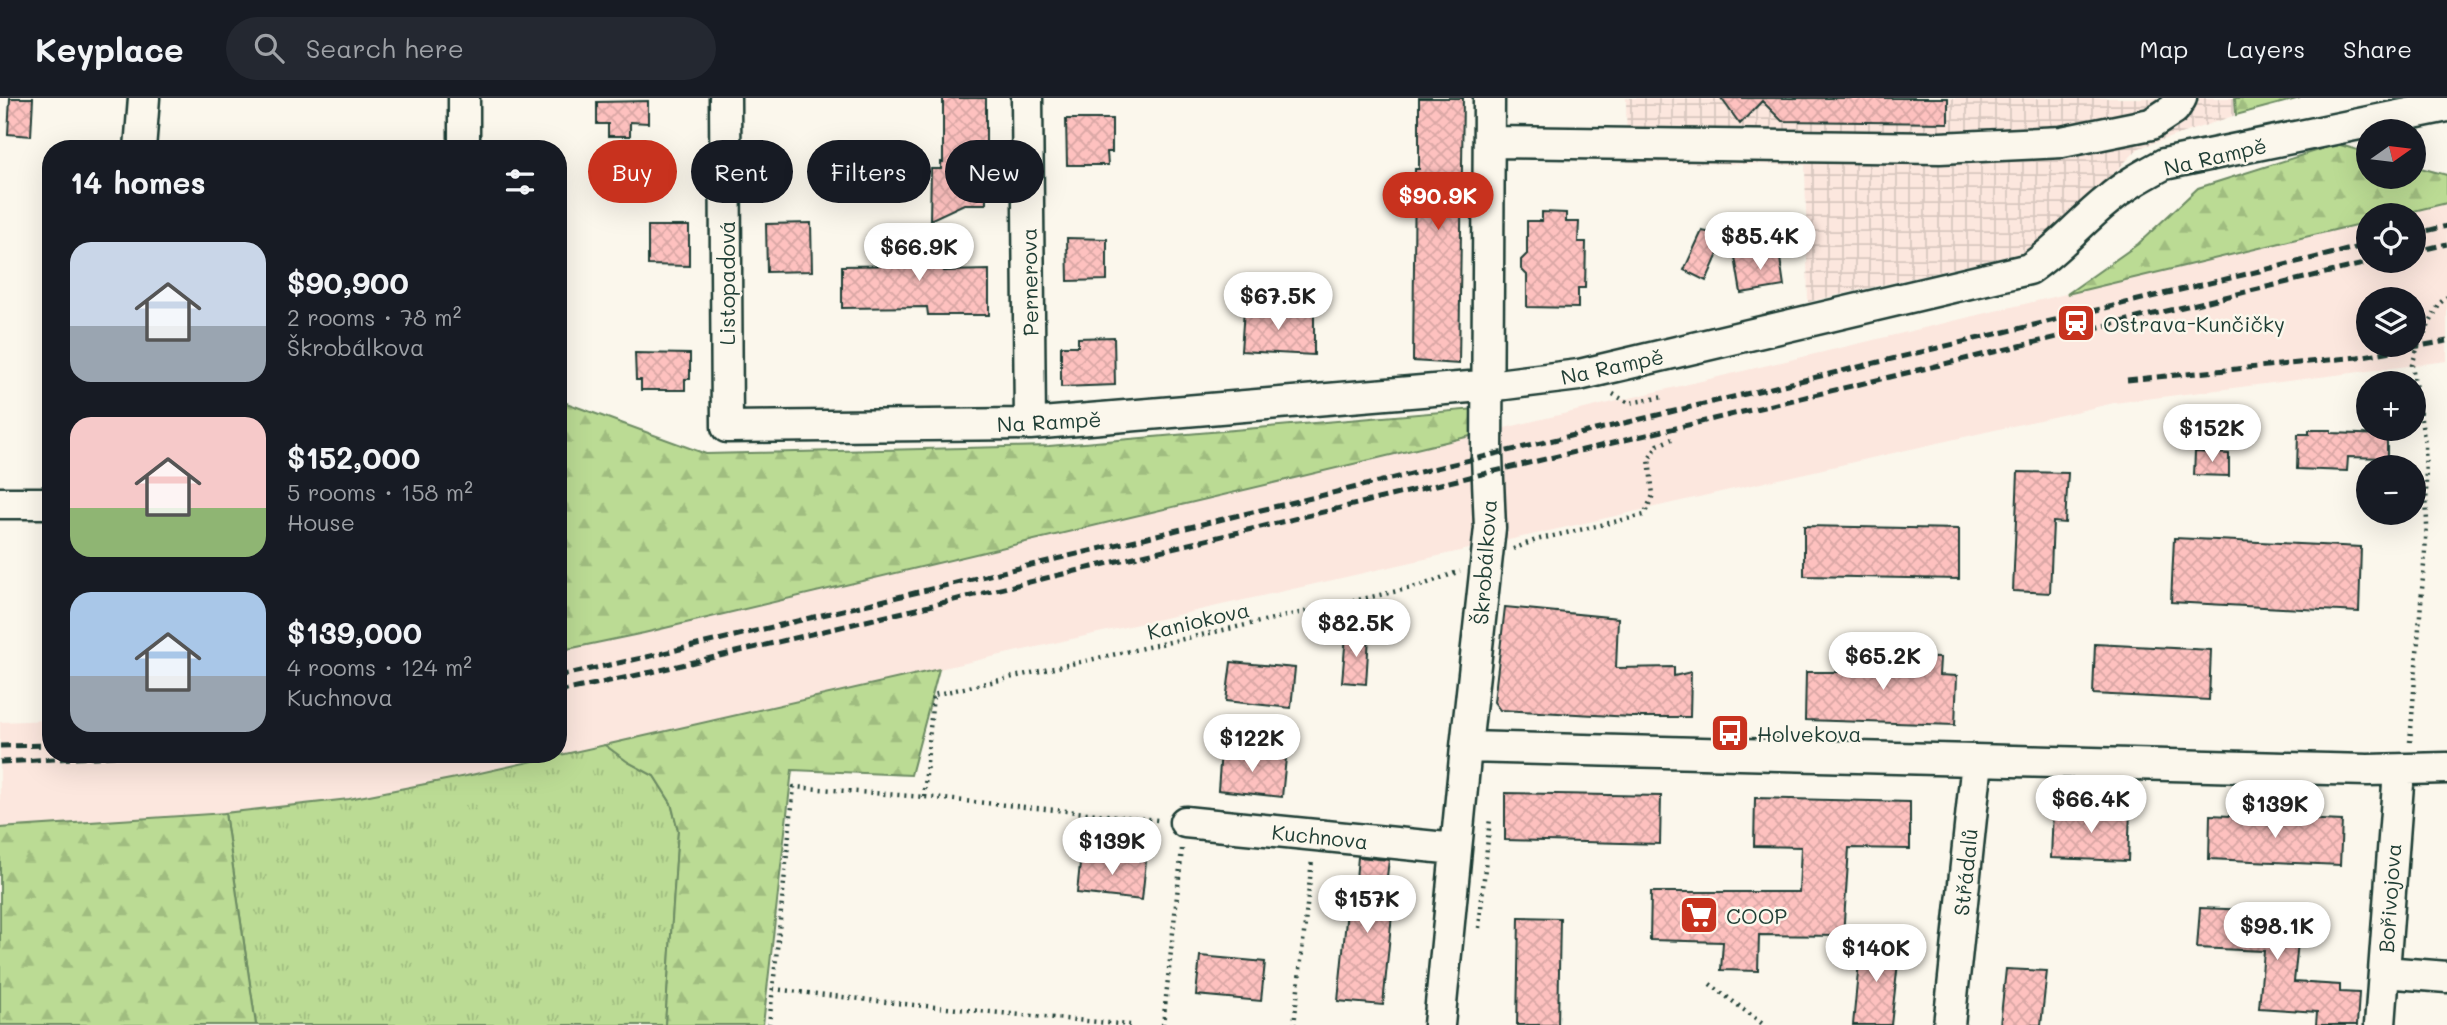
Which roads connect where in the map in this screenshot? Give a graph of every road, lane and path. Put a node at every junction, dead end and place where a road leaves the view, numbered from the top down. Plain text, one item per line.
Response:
1 (144, 98) edge
2 (464, 98) edge
3 (725, 98) edge
4 (1027, 98) edge
5 (1489, 98) edge
6 (2181, 98) edge
7 (2447, 106) edge
8 (141, 140) edge
9 (464, 140) edge
10 (1489, 142) junction
11 (2447, 298) edge
12 (1487, 386) junction
13 (1030, 424) junction
14 (727, 427) joint
15 (1672, 439) dead end
16 (0, 503) edge
17 (42, 503) edge
18 (1487, 560) junction
19 (1466, 747) junction
20 (1977, 761) junction
21 (2447, 768) edge
22 (2403, 771) junction
23 (924, 797) junction
24 (1185, 822) junction
25 (1314, 835) junction
26 (1456, 849) junction
27 (2384, 972) junction
28 (2447, 977) edge
29 (1710, 984) dead end
30 (773, 989) junction
31 (769, 1025) edge
32 (1130, 1025) edge
33 (1163, 1025) edge
34 (1294, 1025) edge
35 (1439, 1025) edge
36 (1764, 1025) edge
37 (1949, 1025) edge
38 (2380, 1025) edge

1 - 8 street
2 - 9 street
3 - 14 street, Listopadová
4 - 13 street, Pernerova
5 - 10 street, Škrobálkova
6 - 10 street
7 - 12 street, Na Rampě
10 - 12 street, Škrobálkova
11 - 22 path
12 - 13 street, Na Rampě
12 - 18 street, Škrobálkova
13 - 14 street, Na Rampě
15 - 18 path, Kaniokova
16 - 17 street
18 - 19 street, Škrobálkova
18 - 23 path, Kaniokova
19 - 20 street
19 - 26 street, Škrobálkova
20 - 22 street
20 - 37 street, Střádalů
21 - 22 street
22 - 27 street, Bořivojova
23 - 24 path
23 - 30 path
24 - 25 street, Kuchnova
24 - 33 path
25 - 26 street, Kuchnova
25 - 34 path
26 - 35 street, Škrobálkova
27 - 28 street
27 - 38 street, Bořivojova
29 - 36 path
30 - 31 path
30 - 32 path

